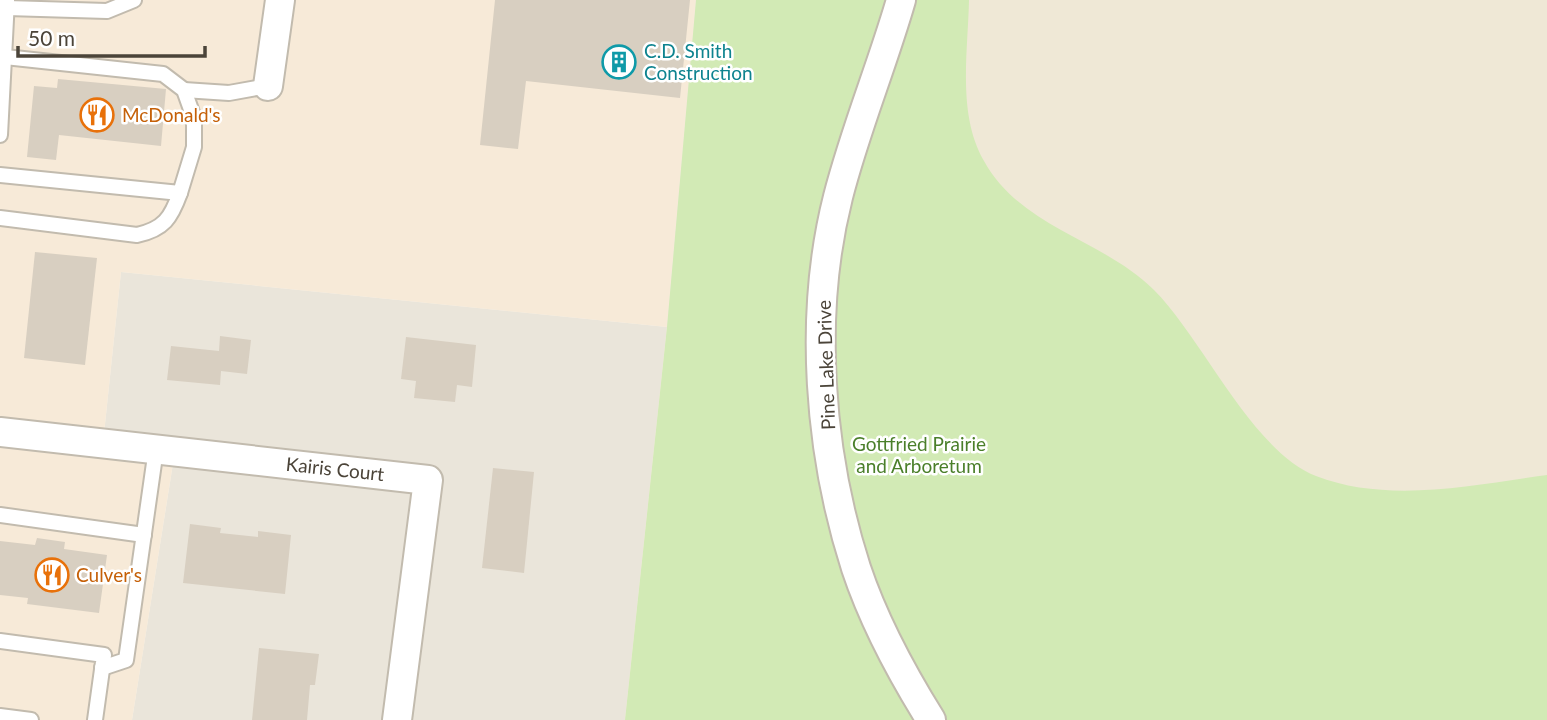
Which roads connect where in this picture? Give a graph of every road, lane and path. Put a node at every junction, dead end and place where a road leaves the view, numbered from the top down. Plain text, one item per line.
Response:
1 (134, 0) edge
2 (280, 0) edge
3 (901, 0) edge
4 (7, 4) edge
5 (5, 57) junction
6 (268, 86) joint
7 (184, 90) junction
8 (0, 135) edge
9 (0, 175) edge
10 (180, 193) junction
11 (0, 218) edge
12 (0, 432) edge
13 (156, 449) junction
14 (0, 515) edge
15 (144, 535) junction
16 (0, 641) edge
17 (102, 667) junction
18 (0, 716) edge
19 (31, 720) edge
20 (95, 720) edge
21 (397, 720) edge
22 (931, 720) edge

1 - 4 lane
2 - 6 street
3 - 22 street, Pine Lake Drive
4 - 5 lane
5 - 7 lane
5 - 8 lane
6 - 7 lane
7 - 10 lane
9 - 10 lane
10 - 11 lane
12 - 13 street, Kairis Court
13 - 15 lane
13 - 21 street, Kairis Court
14 - 15 lane
15 - 17 lane
16 - 17 lane
17 - 20 lane
18 - 19 lane

